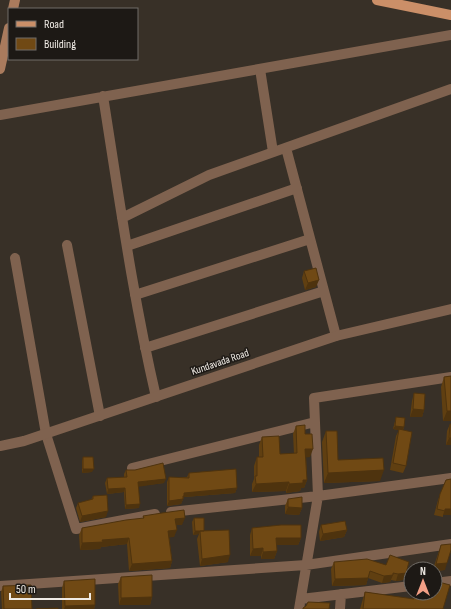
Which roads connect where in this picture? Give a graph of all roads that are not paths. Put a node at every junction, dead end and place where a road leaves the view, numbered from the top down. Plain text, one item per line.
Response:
1 (377, 0) edge
2 (451, 15) edge
3 (8, 33) edge
4 (451, 35) edge
5 (0, 69) edge
6 (260, 69) junction
7 (451, 89) edge
8 (103, 96) junction
9 (0, 115) edge
10 (286, 148) junction
11 (273, 152) junction
12 (297, 188) junction
13 (122, 218) junction
14 (310, 239) junction
15 (67, 245) dead end
16 (127, 246) junction
17 (15, 258) dead end
18 (324, 292) junction
19 (136, 295) junction
20 (451, 308) edge
21 (336, 336) junction
22 (145, 348) junction
23 (451, 377) edge
24 (156, 397) junction
25 (100, 416) junction
26 (315, 422) junction
27 (46, 434) junction
28 (0, 446) edge
29 (132, 468) edge
30 (451, 478) edge
31 (318, 496) junction
32 (451, 544) edge
33 (306, 565) junction
34 (0, 586) edge
35 (403, 587) edge
36 (341, 594) junction
37 (300, 604) edge
38 (340, 609) edge

1 - 2 main road
3 - 5 main road
4 - 6 street
6 - 8 street
6 - 11 street
7 - 10 street
8 - 9 street
8 - 13 street
10 - 11 street
10 - 12 street
11 - 13 street
12 - 14 street
12 - 16 street
13 - 16 street
14 - 18 street
14 - 19 street
15 - 25 street
16 - 19 street
17 - 27 street
18 - 21 street
18 - 22 street
19 - 22 street
20 - 21 street, Kundavada Road
21 - 24 street, Kundavada Road
22 - 24 street
23 - 26 street
24 - 25 street, Kundavada Road
25 - 27 street, Kundavada Road
26 - 29 street
26 - 31 street
27 - 28 street, Kundavada Road
27 - 31 street
30 - 31 street
31 - 33 street
32 - 33 street
33 - 34 street
33 - 37 street
35 - 36 street
36 - 37 street
36 - 38 street

